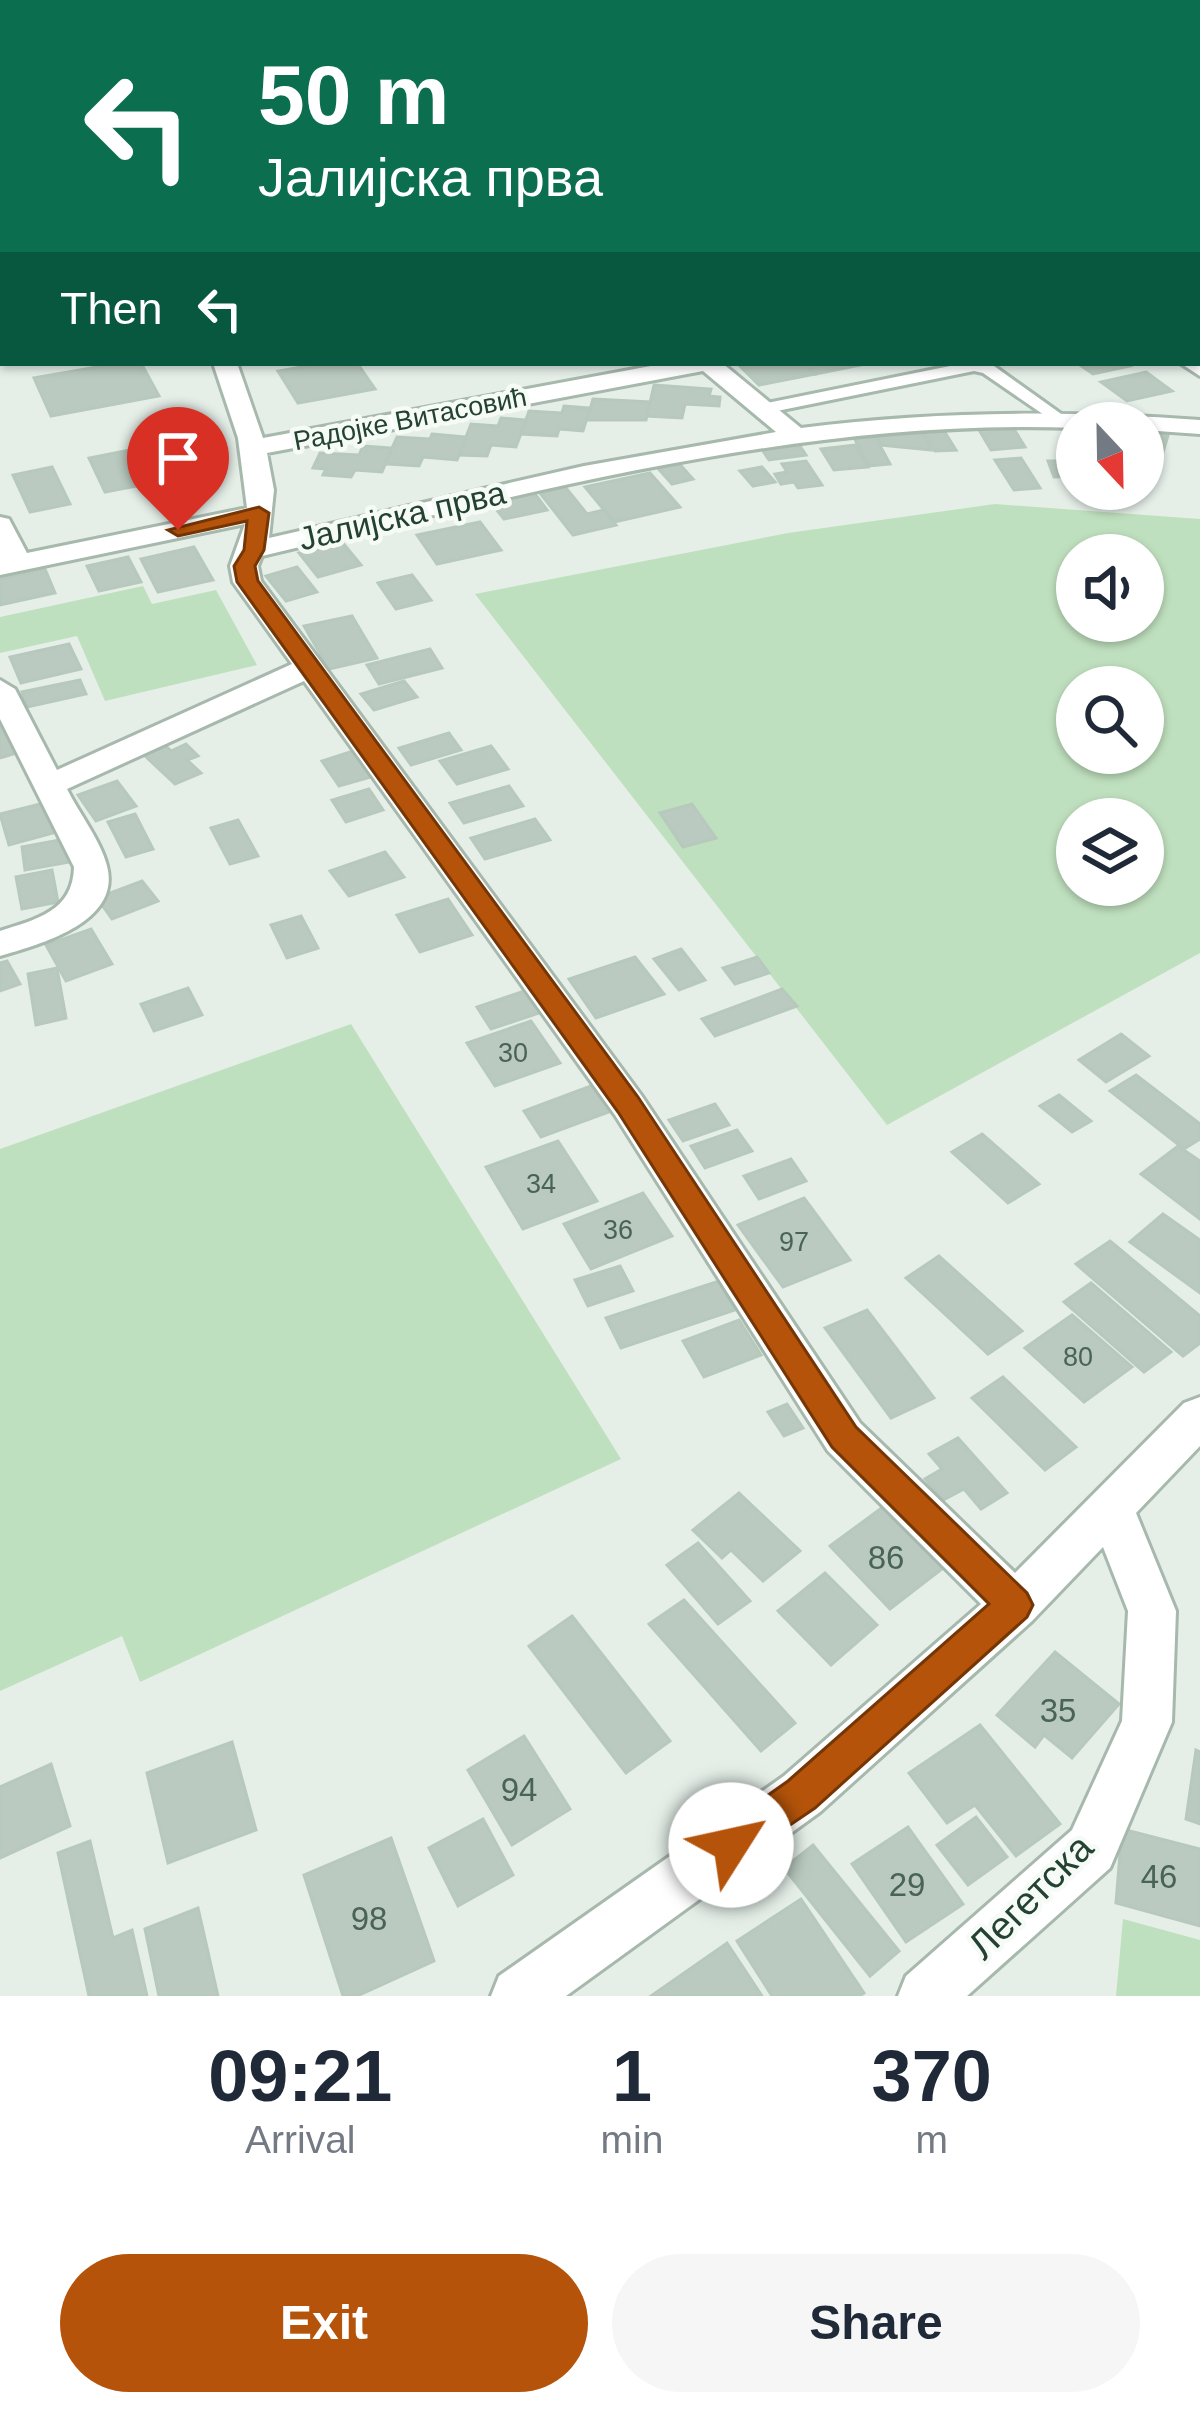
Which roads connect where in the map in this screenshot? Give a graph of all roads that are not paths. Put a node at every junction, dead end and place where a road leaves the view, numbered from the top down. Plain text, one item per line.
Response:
1 (226, 366) edge
2 (690, 366) edge
3 (710, 366) edge
4 (762, 409) junction
5 (1056, 416) joint
6 (1164, 425) edge
7 (1200, 428) edge
8 (794, 436) junction
9 (256, 447) junction
10 (0, 525) edge
11 (256, 531) junction
12 (9, 565) edge
13 (308, 668) junction
14 (0, 688) edge
15 (50, 785) junction
16 (0, 944) edge
17 (1200, 1416) edge
18 (1112, 1511) junction
19 (1015, 1605) junction
20 (519, 1996) edge
21 (926, 1996) edge

1 - 9 street
2 - 9 street, Радојке Витасовић
3 - 4 street
4 - 5 lane
4 - 8 street
5 - 8 street, Јалијска прва
6 - 7 street, Јалијска прва
8 - 11 street, Јалијска прва
9 - 11 street
10 - 12 street
11 - 12 street
11 - 13 street, Јалијска прва
13 - 15 street
13 - 19 street, Јалијска прва
14 - 15 street
15 - 16 street
17 - 18 street
18 - 19 street
18 - 21 street, Легетска
19 - 20 street

